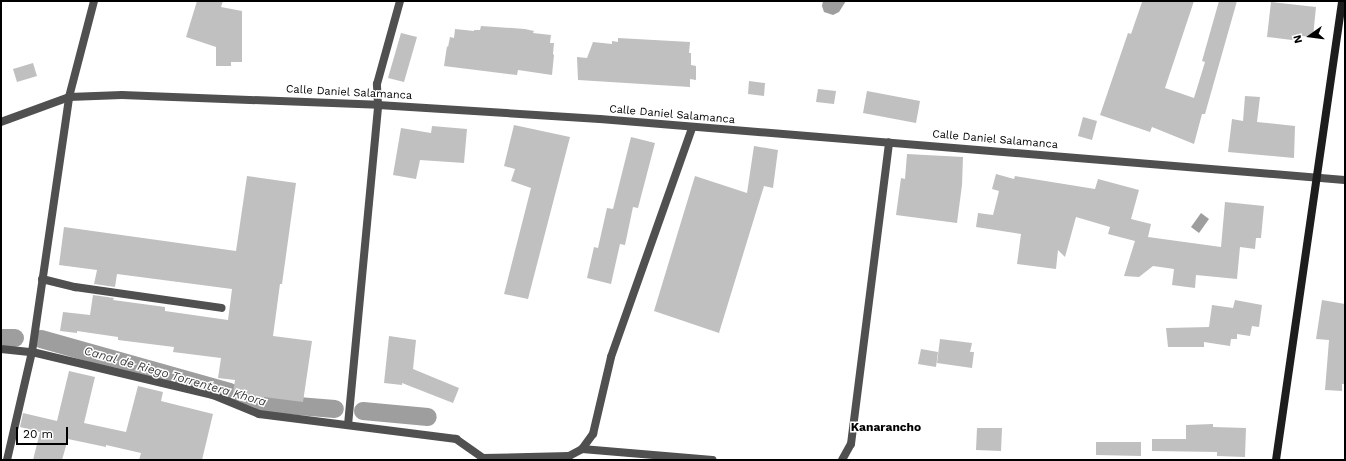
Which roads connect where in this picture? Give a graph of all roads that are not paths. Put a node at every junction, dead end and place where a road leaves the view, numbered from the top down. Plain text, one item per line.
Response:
1 (94, 1) edge
2 (400, 1) edge
3 (1342, 1) edge
4 (69, 97) junction
5 (378, 105) junction
6 (1, 122) edge
7 (692, 128) junction
8 (889, 142) junction
9 (1316, 178) junction
10 (1345, 180) edge
11 (42, 279) junction
12 (222, 308) dead end
13 (1, 349) edge
14 (32, 352) junction
15 (348, 425) junction
16 (582, 448) junction
17 (483, 459) edge
18 (7, 460) edge
19 (713, 460) edge
20 (842, 460) edge
21 (1276, 460) edge

1 - 4 street
2 - 5 street
3 - 9 street
4 - 5 street, Calle Daniel Salamanca
4 - 6 street, Calle Daniel Salamanca
4 - 11 street
5 - 7 street, Calle Daniel Salamanca
5 - 15 street
7 - 8 street, Calle Daniel Salamanca
7 - 16 street
8 - 9 street, Calle Daniel Salamanca
8 - 20 street
9 - 10 street, Calle Daniel Salamanca
9 - 21 street
11 - 12 street
11 - 14 street
13 - 14 street
14 - 15 street
14 - 18 street
15 - 17 street
16 - 17 street
16 - 19 street

